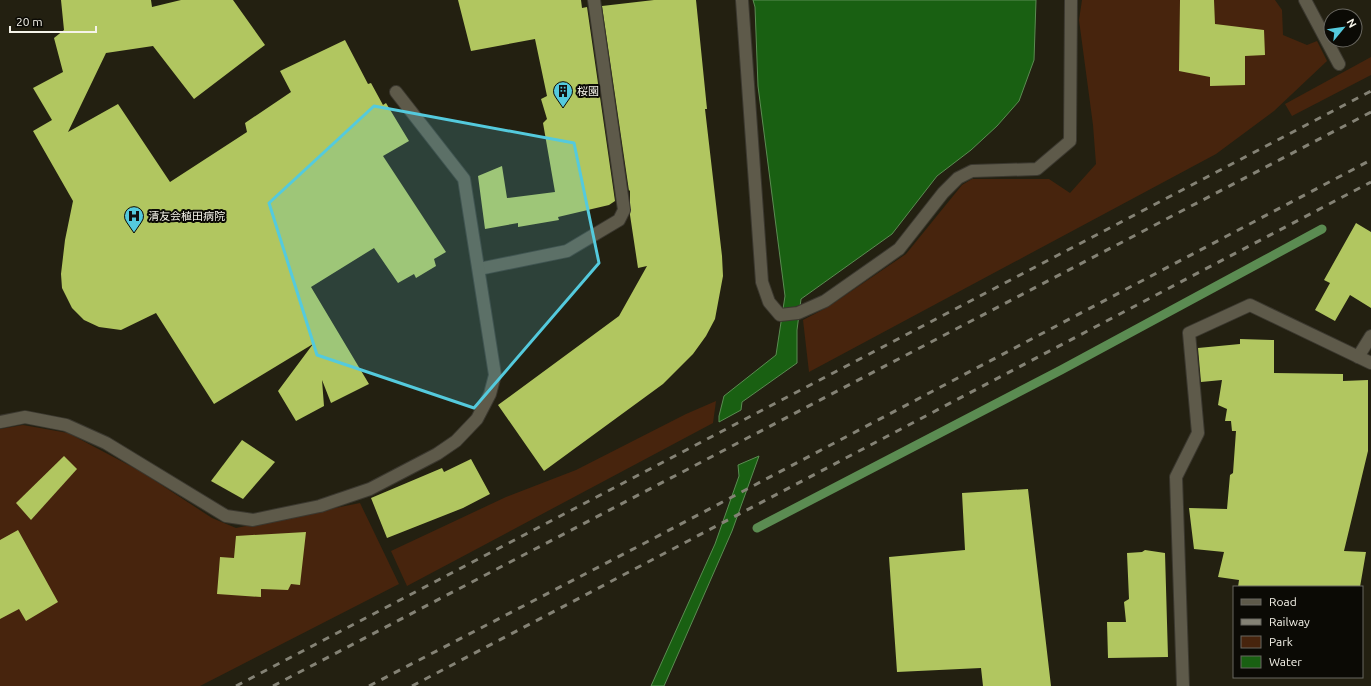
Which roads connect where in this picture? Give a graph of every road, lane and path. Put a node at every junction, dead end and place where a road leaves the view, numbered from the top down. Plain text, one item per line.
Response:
1 (594, 0) edge
2 (742, 0) edge
3 (1071, 0) edge
4 (1305, 0) edge
5 (1339, 64) dead end
6 (396, 92) dead end
7 (479, 269) junction
8 (1371, 336) edge
9 (1358, 357) junction
10 (1371, 363) edge
11 (0, 422) edge
12 (1182, 686) edge

1 - 7 street
2 - 3 street
4 - 5 street
6 - 7 street
7 - 11 street
8 - 9 street
9 - 10 street
9 - 12 street

